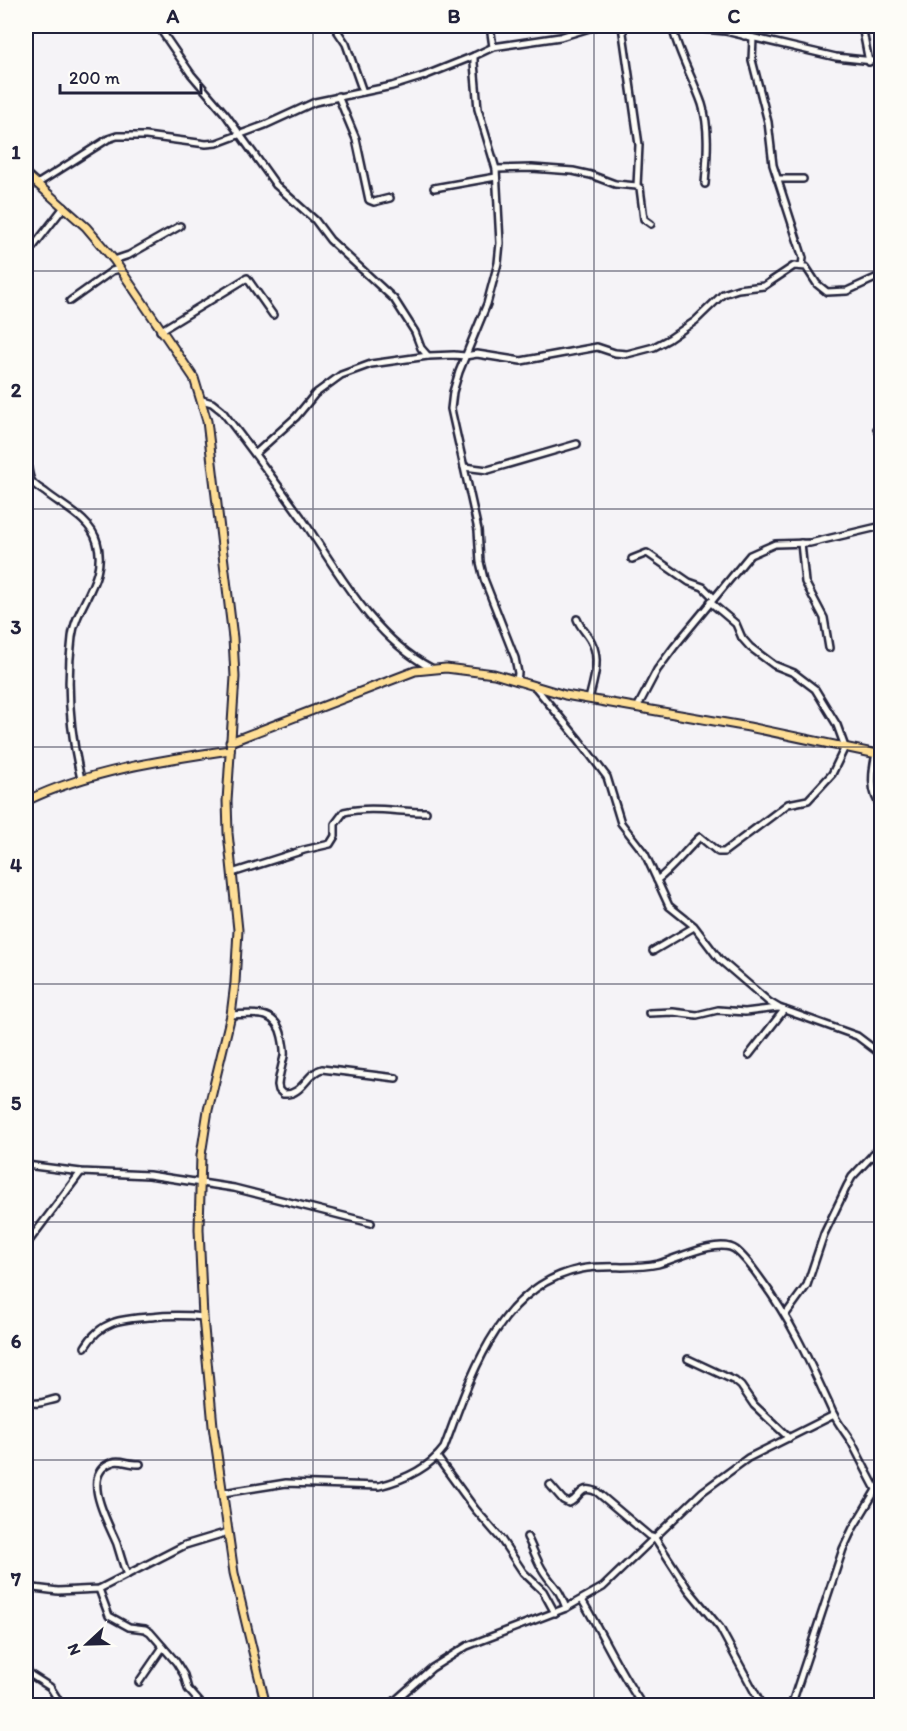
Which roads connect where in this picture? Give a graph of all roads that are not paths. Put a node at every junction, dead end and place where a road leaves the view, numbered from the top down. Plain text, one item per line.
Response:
1 (158, 26) edge
2 (334, 26) edge
3 (490, 26) edge
4 (596, 26) edge
5 (622, 26) edge
6 (671, 26) edge
7 (743, 26) edge
8 (862, 26) edge
9 (744, 36) junction
10 (753, 38) junction
11 (493, 47) junction
12 (474, 56) junction
13 (869, 62) junction
14 (882, 62) edge
15 (363, 92) junction
16 (338, 96) junction
17 (241, 135) junction
18 (496, 169) junction
19 (26, 174) edge
20 (496, 177) junction
21 (777, 179) junction
22 (803, 179) dead end
23 (37, 184) junction
24 (705, 184) dead end
25 (638, 186) junction
26 (434, 188) dead end
27 (390, 198) dead end
28 (64, 207) junction
29 (651, 224) dead end
30 (180, 226) dead end
31 (26, 256) edge
32 (114, 260) junction
33 (802, 265) junction
34 (119, 269) junction
35 (882, 275) edge
36 (70, 301) dead end
37 (273, 315) dead end
38 (160, 331) junction
39 (428, 356) junction
40 (465, 356) junction
41 (202, 400) junction
42 (877, 429) dead end
43 (882, 436) edge
44 (577, 444) dead end
45 (255, 454) junction
46 (26, 458) edge
47 (464, 467) junction
48 (882, 526) edge
49 (801, 543) junction
50 (632, 559) dead end
51 (712, 600) junction
52 (577, 619) dead end
53 (829, 648) dead end
54 (430, 668) junction
55 (517, 681) junction
56 (536, 688) junction
57 (589, 699) junction
58 (637, 708) junction
59 (230, 746) junction
60 (845, 747) junction
61 (879, 754) edge
62 (81, 779) junction
63 (26, 801) edge
64 (882, 808) edge
65 (426, 812) dead end
66 (232, 873) junction
67 (657, 880) junction
68 (694, 927) junction
69 (653, 951) dead end
70 (781, 1009) junction
71 (649, 1013) dead end
72 (231, 1015) junction
73 (749, 1055) dead end
74 (882, 1055) edge
75 (396, 1078) dead end
76 (882, 1145) edge
77 (873, 1154) junction
78 (26, 1165) edge
79 (882, 1167) edge
80 (81, 1172) junction
81 (199, 1183) junction
82 (882, 1222) edge
83 (371, 1223) dead end
84 (882, 1239) edge
85 (26, 1245) edge
86 (786, 1314) junction
87 (203, 1317) junction
88 (85, 1347) dead end
89 (688, 1359) dead end
90 (56, 1399) dead end
91 (26, 1400) edge
92 (834, 1415) junction
93 (789, 1438) junction
94 (437, 1457) junction
95 (140, 1464) dead end
96 (882, 1480) edge
97 (550, 1485) dead end
98 (875, 1489) junction
99 (223, 1493) junction
100 (882, 1500) edge
101 (228, 1532) junction
102 (527, 1537) dead end
103 (655, 1538) junction
104 (126, 1575) junction
105 (26, 1587) edge
106 (99, 1589) junction
107 (582, 1600) junction
108 (566, 1608) junction
109 (555, 1613) junction
110 (163, 1647) junction
111 (26, 1669) edge
112 (139, 1682) dead end
113 (62, 1706) edge
114 (203, 1706) edge
115 (266, 1706) edge
116 (389, 1706) edge
117 (643, 1706) edge
118 (762, 1706) edge
119 (791, 1706) edge

1 - 17 street
2 - 15 street
3 - 11 street
4 - 11 street
5 - 25 street
6 - 9 street
6 - 24 street
7 - 9 street
8 - 13 street
9 - 10 street
10 - 13 street
10 - 21 street
11 - 12 street
12 - 15 street
12 - 18 street
13 - 14 street
15 - 16 street
16 - 17 street
16 - 27 street
17 - 23 street
17 - 39 street
18 - 20 street
18 - 25 street
19 - 23 main road
20 - 26 street
20 - 40 street
21 - 22 street
21 - 33 street
23 - 28 main road
25 - 29 street
28 - 31 street
28 - 32 main road
30 - 32 street
32 - 34 main road
33 - 35 street
33 - 40 street
34 - 36 street
34 - 38 main road
37 - 38 street
38 - 41 main road
39 - 40 street
39 - 45 street
40 - 47 street
41 - 45 street
41 - 59 main road
42 - 43 street
44 - 47 street
45 - 54 street
46 - 62 street
47 - 55 street
48 - 49 street
49 - 51 street
49 - 53 street
50 - 51 street
51 - 58 street
51 - 60 street
52 - 57 street
54 - 55 main road
54 - 59 main road
55 - 56 main road
56 - 57 main road
56 - 67 street
57 - 58 main road
58 - 60 main road
59 - 62 main road
59 - 66 main road
60 - 61 main road
60 - 67 street
61 - 64 street
62 - 63 main road
65 - 66 street
66 - 72 main road
67 - 68 street
68 - 69 street
68 - 70 street
70 - 71 street
70 - 73 street
70 - 74 street
72 - 75 street
72 - 81 main road
76 - 77 street
77 - 79 street
77 - 86 street
78 - 80 street
80 - 81 street
80 - 85 street
81 - 83 street
81 - 87 main road
82 - 84 street
86 - 92 street
86 - 94 street
87 - 88 street
87 - 99 main road
89 - 93 street
90 - 91 street
92 - 93 street
92 - 98 street
93 - 103 street
94 - 99 street
94 - 109 street
95 - 104 street
96 - 98 street
97 - 103 street
98 - 100 street
98 - 119 street
99 - 101 main road
101 - 104 street
101 - 115 main road
102 - 108 street
103 - 107 street
103 - 118 street
104 - 106 street
105 - 106 street
106 - 110 street
107 - 108 street
107 - 117 street
108 - 109 street
109 - 116 street
110 - 112 street
110 - 114 street
111 - 113 street

